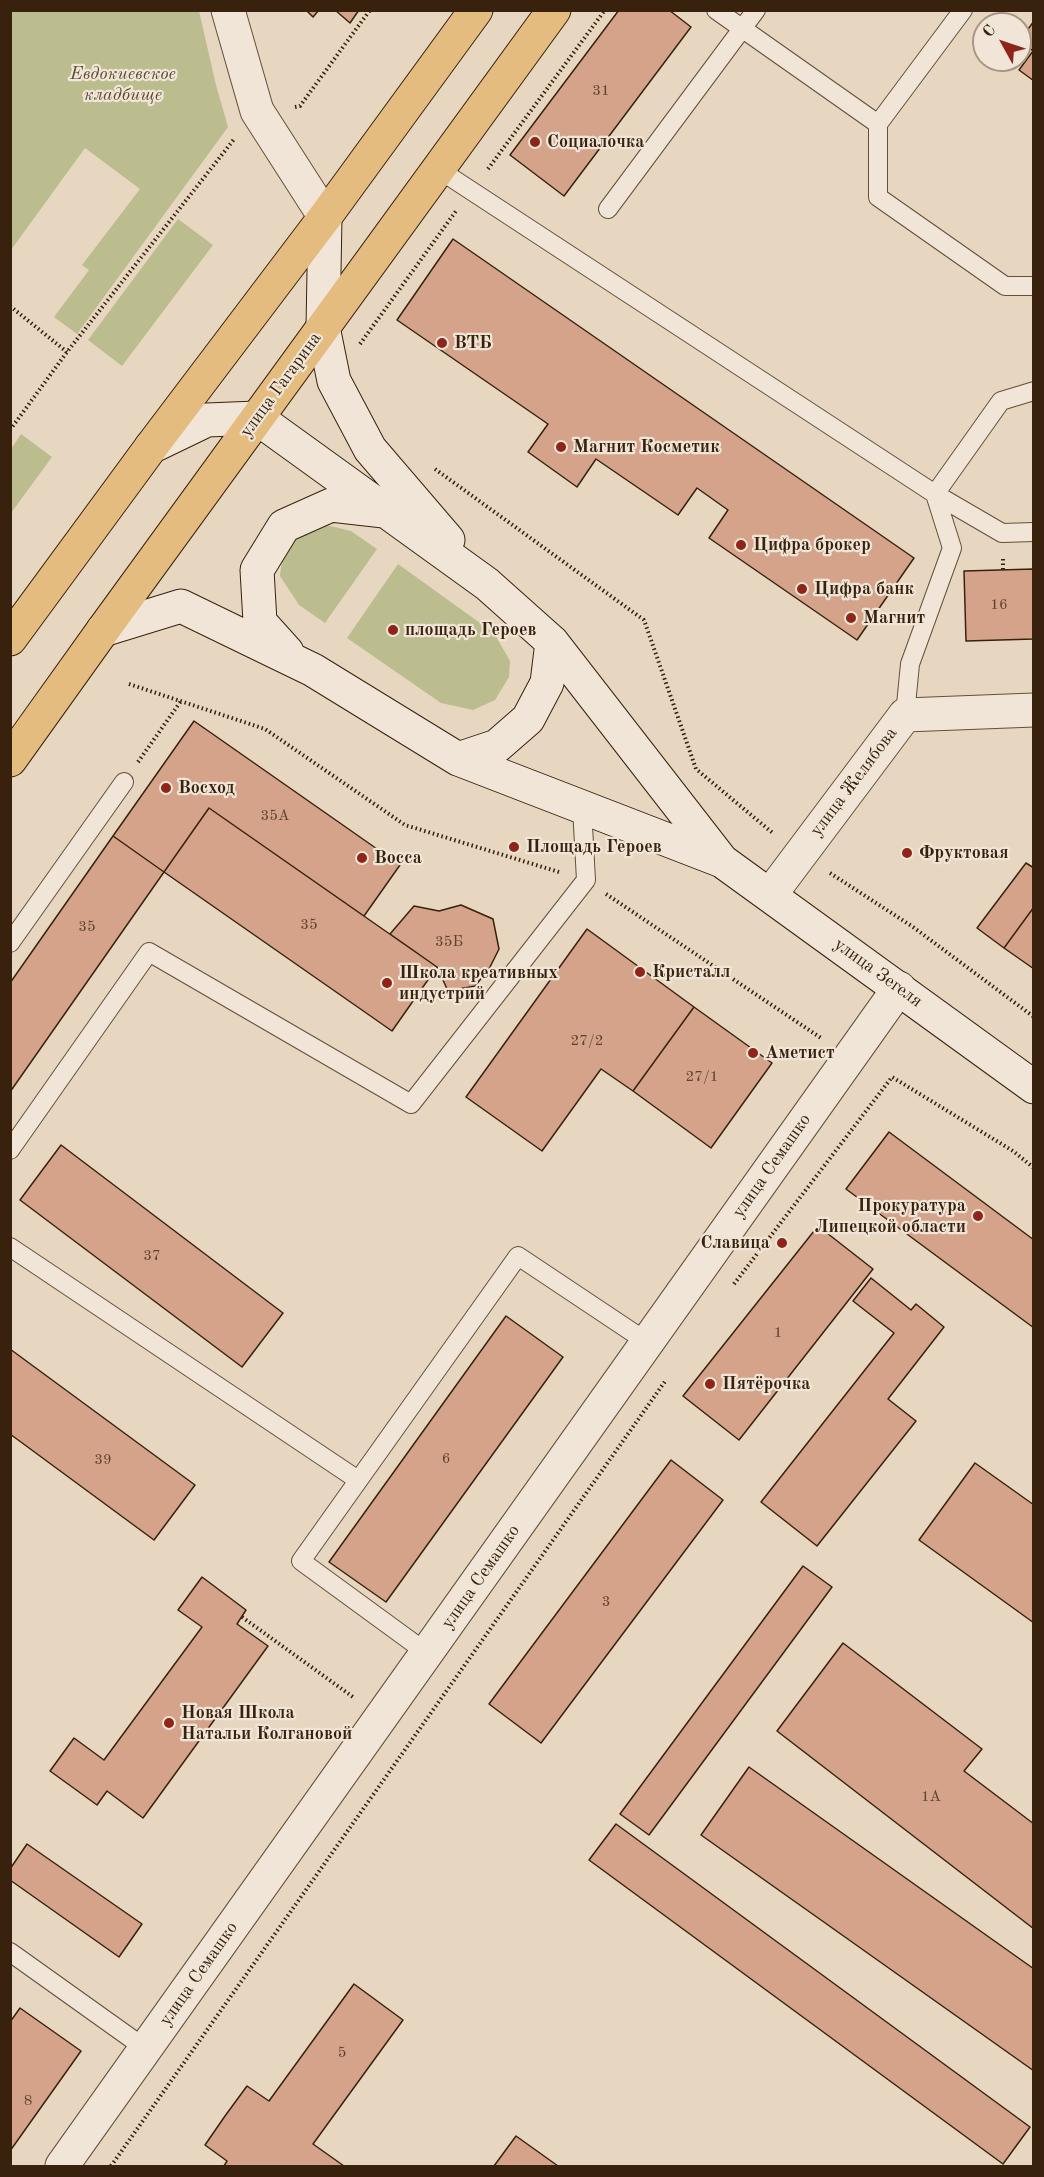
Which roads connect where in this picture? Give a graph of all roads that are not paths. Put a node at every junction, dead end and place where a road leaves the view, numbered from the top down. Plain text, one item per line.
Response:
1 (228, 10) edge
2 (476, 10) edge
3 (554, 10) edge
4 (716, 10) edge
5 (756, 10) edge
6 (963, 10) edge
7 (742, 29) junction
8 (878, 123) junction
9 (438, 169) junction
10 (608, 209) dead end
11 (325, 217) junction
12 (1034, 286) edge
13 (323, 327) junction
14 (1034, 390) edge
15 (257, 418) junction
16 (151, 447) junction
17 (935, 494) junction
18 (386, 511) junction
19 (1034, 532) edge
20 (487, 584) junction
21 (103, 630) junction
22 (10, 639) edge
23 (552, 642) junction
24 (294, 660) junction
25 (1034, 710) edge
26 (905, 715) junction
27 (458, 759) junction
28 (10, 760) edge
29 (124, 782) road end
30 (582, 808) junction
31 (722, 861) junction
32 (770, 895) junction
33 (10, 943) edge
34 (899, 988) junction
35 (1034, 1087) edge
36 (10, 1150) edge
37 (10, 1247) edge
38 (647, 1342) junction
39 (358, 1480) junction
40 (427, 1653) junction
41 (10, 1952) edge
42 (146, 2049) junction
43 (62, 2166) edge

1 - 11 main road
2 - 11 main road
3 - 9 main road, улица Гагарина
4 - 7 lane
5 - 7 lane
6 - 8 lane
7 - 8 lane
7 - 10 lane
8 - 12 lane
9 - 13 main road, улица Гагарина
9 - 17 lane
11 - 13 main road
11 - 16 main road
13 - 15 main road, улица Гагарина
13 - 20 main road
14 - 17 lane
15 - 16 main road
15 - 18 main road
15 - 21 main road, улица Гагарина
16 - 22 main road
17 - 19 lane
17 - 26 lane
18 - 20 main road
18 - 24 main road
20 - 23 main road
21 - 24 main road
21 - 28 main road, улица Гагарина
23 - 27 main road
23 - 31 main road
24 - 27 main road
25 - 26 main road, улица Желябова
26 - 32 main road, улица Желябова
27 - 30 main road
29 - 33 lane
30 - 31 main road
30 - 36 lane
31 - 32 main road, улица Зегеля
32 - 34 main road, улица Зегеля
34 - 35 main road, улица Зегеля
34 - 38 main road, улица Семашко
37 - 39 lane
38 - 39 lane
38 - 40 main road, улица Семашко
39 - 40 lane
40 - 42 main road, улица Семашко
41 - 42 lane
42 - 43 main road, улица Семашко

